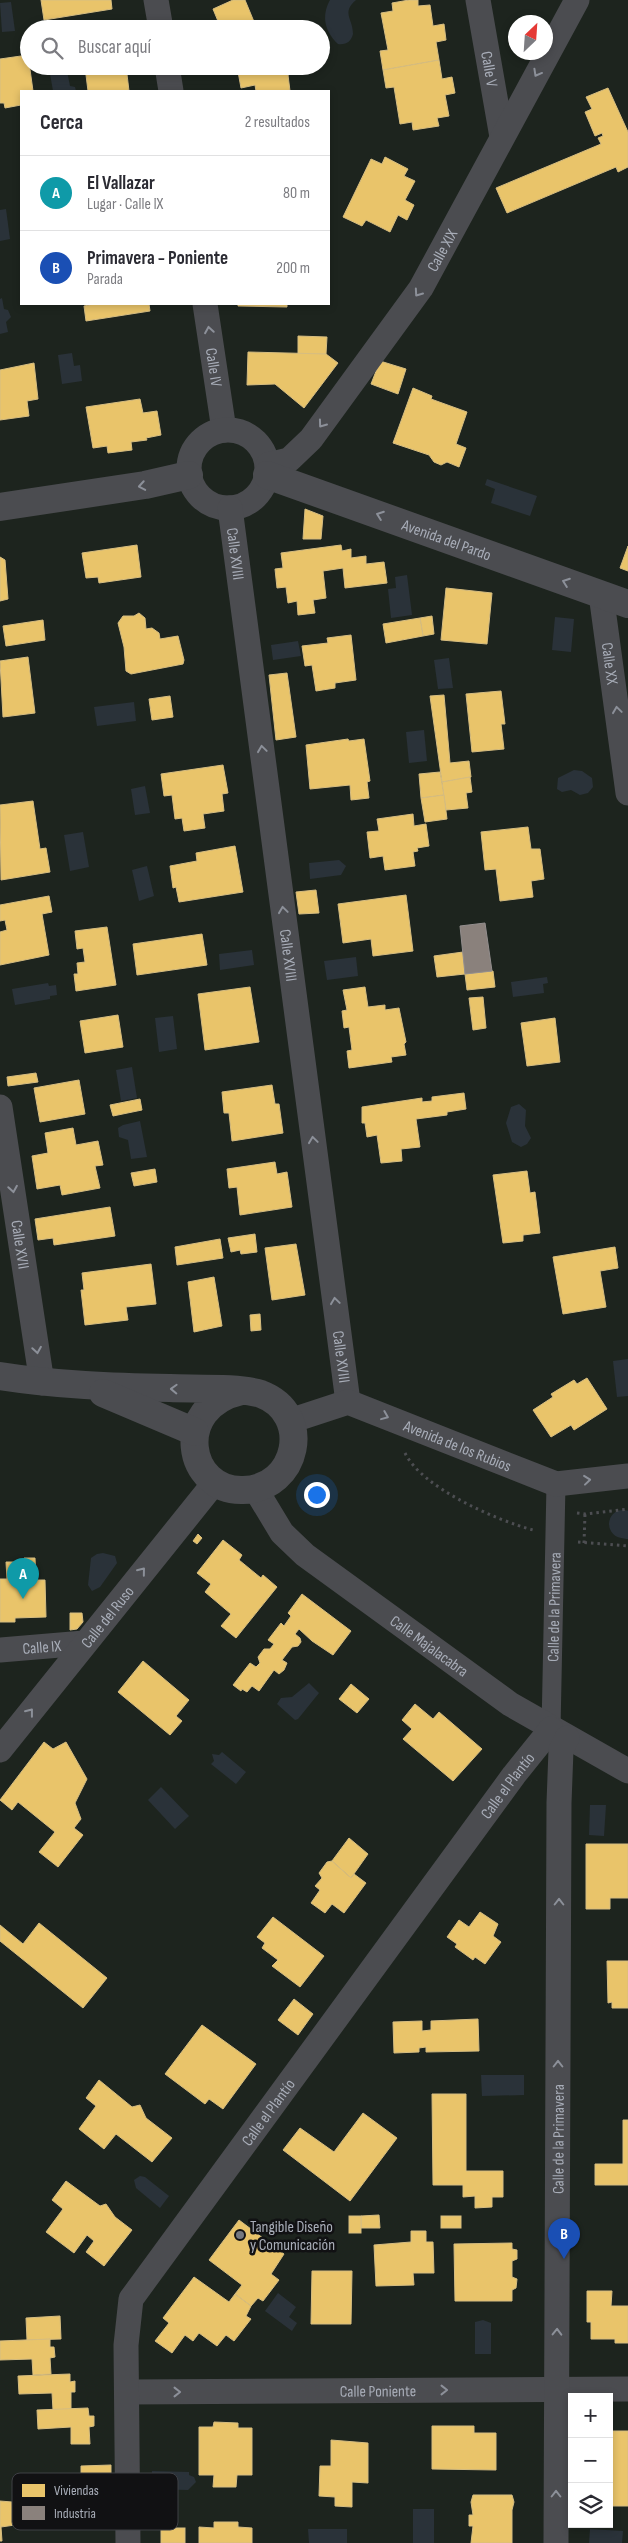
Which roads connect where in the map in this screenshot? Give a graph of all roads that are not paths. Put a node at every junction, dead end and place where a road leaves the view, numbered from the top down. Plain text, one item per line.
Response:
1 (156, 0) edge
2 (478, 0) edge
3 (577, 0) edge
4 (159, 20) edge
5 (168, 75) edge
6 (171, 90) edge
7 (502, 137) junction
8 (205, 305) edge
9 (224, 430) junction
10 (268, 470) junction
11 (190, 475) junction
12 (0, 507) edge
13 (230, 508) junction
14 (600, 594) junction
15 (628, 604) edge
16 (628, 793) edge
17 (0, 1107) edge
18 (0, 1376) edge
19 (42, 1383) junction
20 (87, 1386) junction
21 (240, 1391) junction
22 (348, 1402) junction
23 (290, 1421) junction
24 (195, 1432) junction
25 (628, 1476) edge
26 (215, 1482) junction
27 (556, 1484) junction
28 (256, 1490) junction
29 (84, 1643) junction
30 (0, 1650) edge
31 (559, 1734) junction
32 (0, 1750) edge
33 (628, 1771) edge
34 (557, 2389) junction
35 (628, 2389) edge
36 (128, 2392) junction
37 (128, 2473) edge
38 (128, 2530) edge
39 (128, 2543) edge
40 (556, 2543) edge

1 - 4 street
2 - 7 street, Calle V
3 -> 7 street, Calle XIX
5 - 6 street
7 -> 10 street, Calle XIX
9 -> 8 street, Calle IV
9 - 10 street
9 - 11 street
10 - 13 street
14 -> 10 street, Avenida del Pardo
11 -> 12 street
11 - 13 street
22 -> 13 street, Calle XVIII
14 - 15 street, Avenida del Pardo
16 -> 14 street, Calle XX
17 -> 19 street, Calle XVII
18 - 19 street
19 - 20 street
21 -> 20 street
20 - 24 street
21 - 23 street
21 - 24 street
22 - 23 street
22 -> 27 street, Avenida de los Rubios
23 - 28 street
24 - 26 street
27 -> 25 street, Avenida de los Rubios
26 - 28 street
29 -> 26 street, Calle del Ruso
27 - 31 street, Calle de la Primavera
28 - 31 street, Calle Majalacabra
29 - 30 street, Calle IX
32 -> 29 street, Calle del Ruso
31 - 33 street, Calle Majalacabra
34 -> 31 street, Calle de la Primavera
31 - 36 street, Calle el Plantío
34 - 35 street, Calle Poniente
36 -> 34 street, Calle Poniente
40 -> 34 street, Calle de la Primavera
36 - 37 street, Calle el Plantío
38 - 39 street, Calle el Plantío

